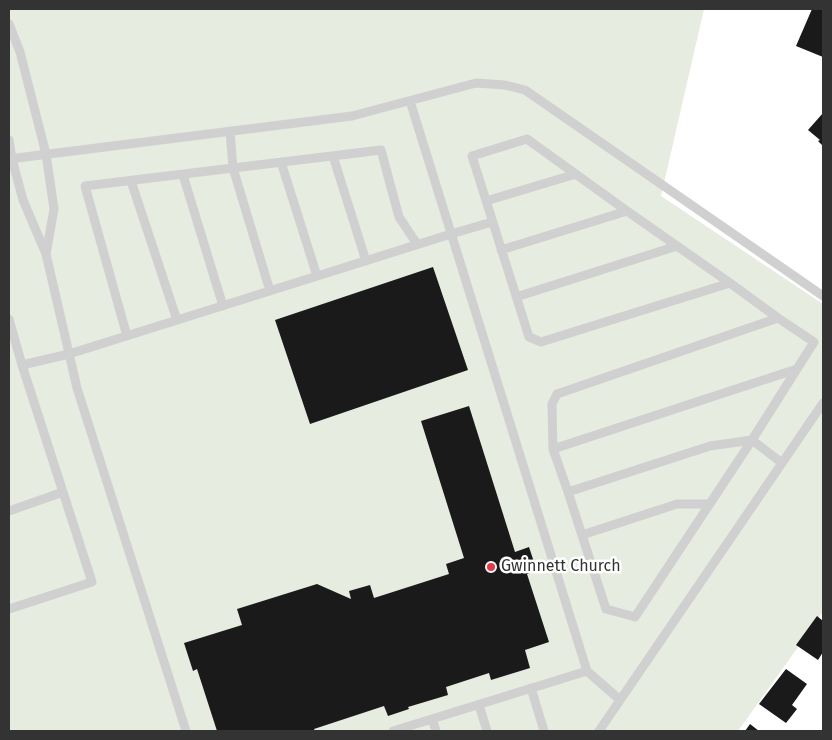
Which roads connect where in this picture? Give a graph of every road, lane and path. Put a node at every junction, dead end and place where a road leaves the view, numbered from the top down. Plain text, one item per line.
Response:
1 (9, 24) edge
2 (410, 101) junction
3 (230, 131) junction
4 (9, 140) edge
5 (46, 154) junction
6 (333, 156) junction
7 (10, 159) edge
8 (281, 162) junction
9 (233, 168) junction
10 (183, 174) junction
11 (576, 174) junction
12 (131, 181) junction
13 (486, 201) junction
14 (627, 211) junction
15 (492, 222) junction
16 (451, 234) junction
17 (417, 244) junction
18 (677, 246) junction
19 (502, 250) junction
20 (46, 254) junction
21 (366, 261) junction
22 (317, 276) junction
23 (730, 283) junction
24 (270, 291) junction
25 (823, 296) edge
26 (516, 297) junction
27 (223, 306) junction
28 (778, 318) junction
29 (9, 319) edge
30 (176, 320) junction
31 (127, 336) junction
32 (69, 354) junction
33 (22, 365) junction
34 (797, 369) junction
35 (823, 403) edge
36 (752, 440) junction
37 (554, 448) junction
38 (782, 463) junction
39 (63, 492) junction
40 (568, 492) junction
41 (710, 504) junction
42 (9, 511) edge
43 (582, 534) junction
44 (9, 609) edge
45 (587, 671) junction
46 (530, 688) junction
47 (620, 700) junction
48 (479, 705) junction
49 (432, 719) junction
50 (186, 731) edge
51 (393, 731) edge
52 (436, 731) edge
53 (487, 731) edge
54 (544, 731) edge
55 (599, 731) edge

1 - 5 lane
2 - 3 lane
2 - 16 lane
2 - 25 lane
3 - 5 lane
3 - 9 lane
4 - 7 lane
5 - 7 lane
5 - 20 lane
6 - 8 lane
6 - 17 lane
6 - 21 lane
7 - 20 lane
8 - 9 lane
8 - 22 lane
9 - 10 lane
9 - 24 lane
10 - 12 lane
10 - 27 lane
11 - 13 lane
11 - 13 lane
11 - 14 lane
12 - 30 lane
12 - 31 lane
13 - 15 lane
14 - 18 lane
14 - 19 lane
15 - 16 lane
15 - 19 lane
16 - 17 lane
16 - 45 lane
17 - 21 lane
18 - 23 lane
18 - 26 lane
19 - 26 lane
20 - 32 lane
21 - 22 lane
22 - 24 lane
23 - 26 lane
23 - 28 lane
24 - 27 lane
27 - 30 lane
28 - 34 lane
28 - 37 lane
29 - 33 lane
30 - 31 lane
31 - 32 lane
32 - 33 lane
32 - 50 lane
33 - 39 lane
34 - 36 lane
34 - 37 lane
35 - 38 lane
36 - 38 lane
36 - 40 lane
36 - 41 lane
37 - 40 lane
38 - 47 lane
39 - 42 lane
39 - 44 lane
40 - 43 lane
41 - 43 lane
41 - 43 lane
45 - 46 lane
45 - 47 lane
46 - 48 lane
46 - 54 lane
47 - 55 lane
48 - 49 lane
48 - 53 lane
49 - 51 lane
49 - 52 lane

